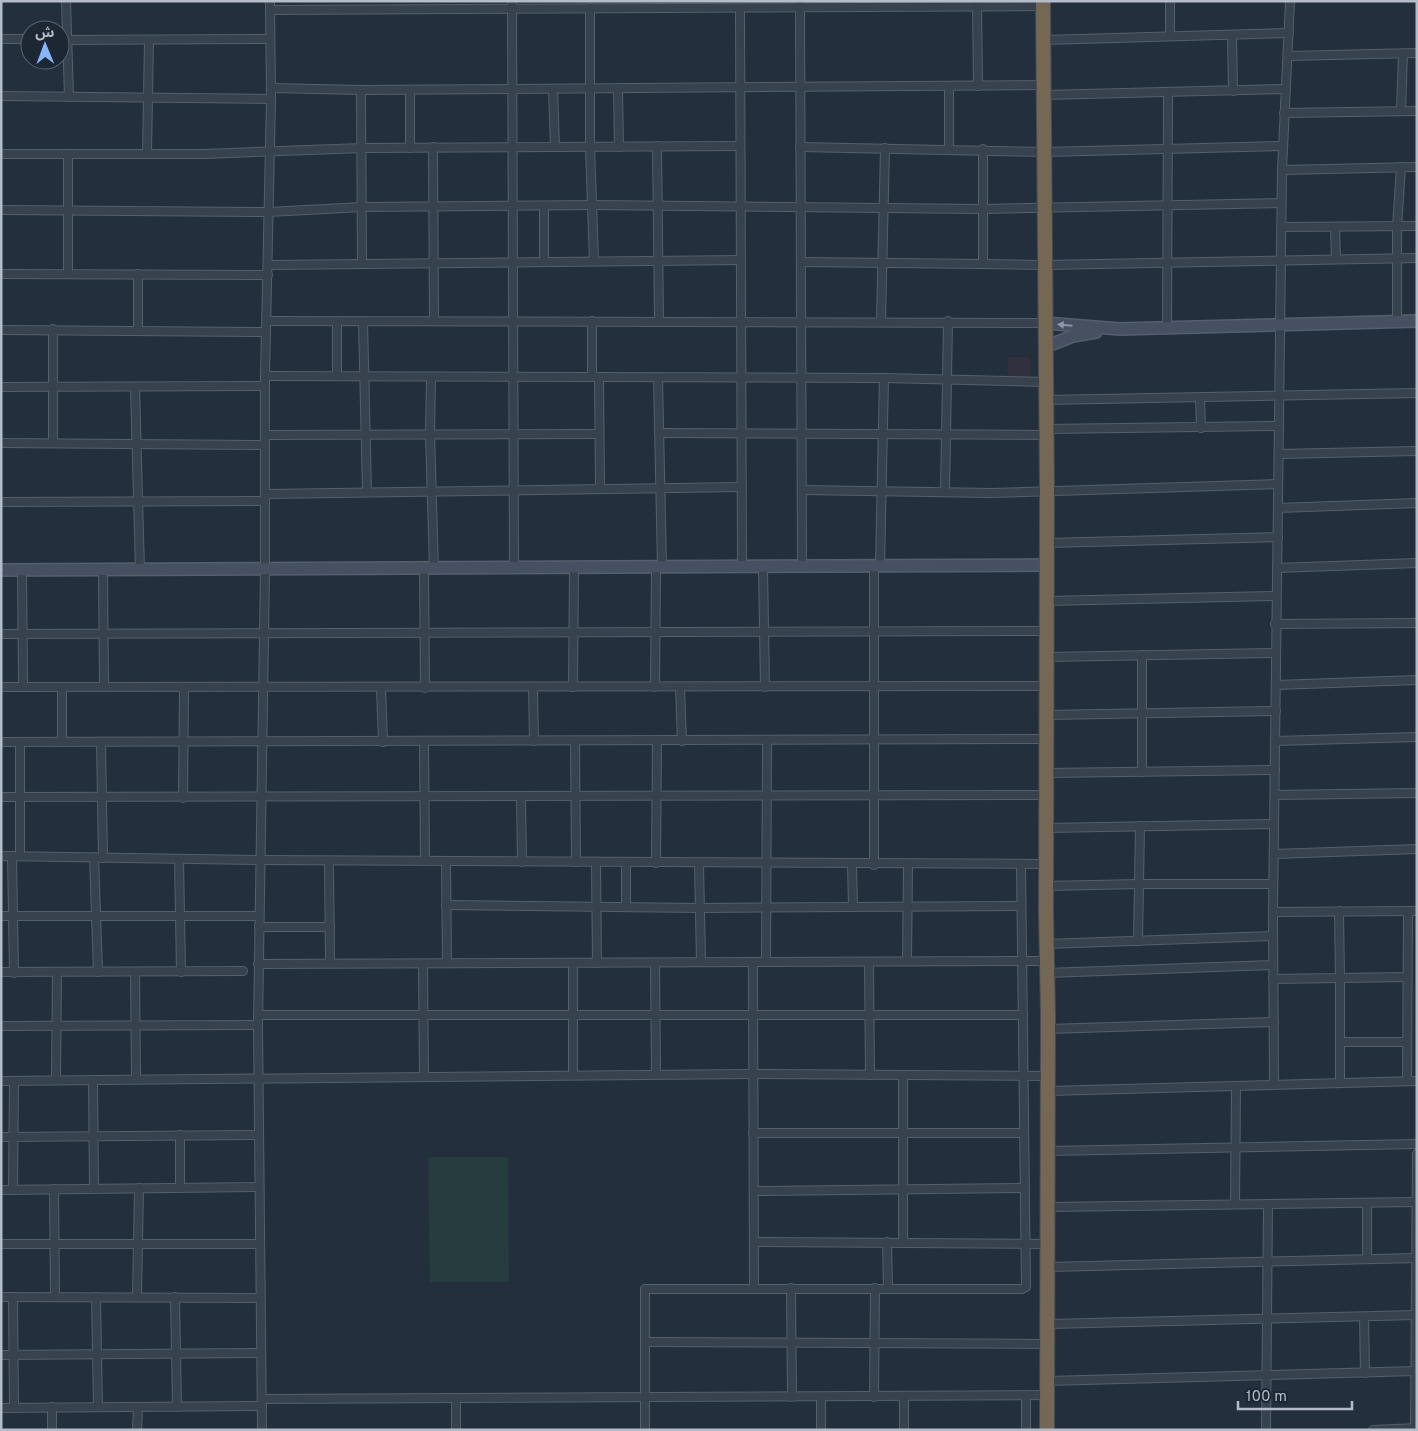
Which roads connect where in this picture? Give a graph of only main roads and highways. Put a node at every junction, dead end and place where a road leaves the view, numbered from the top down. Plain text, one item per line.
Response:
1 (1043, 4) edge
2 (1047, 1430) edge

1 - 2 highway

